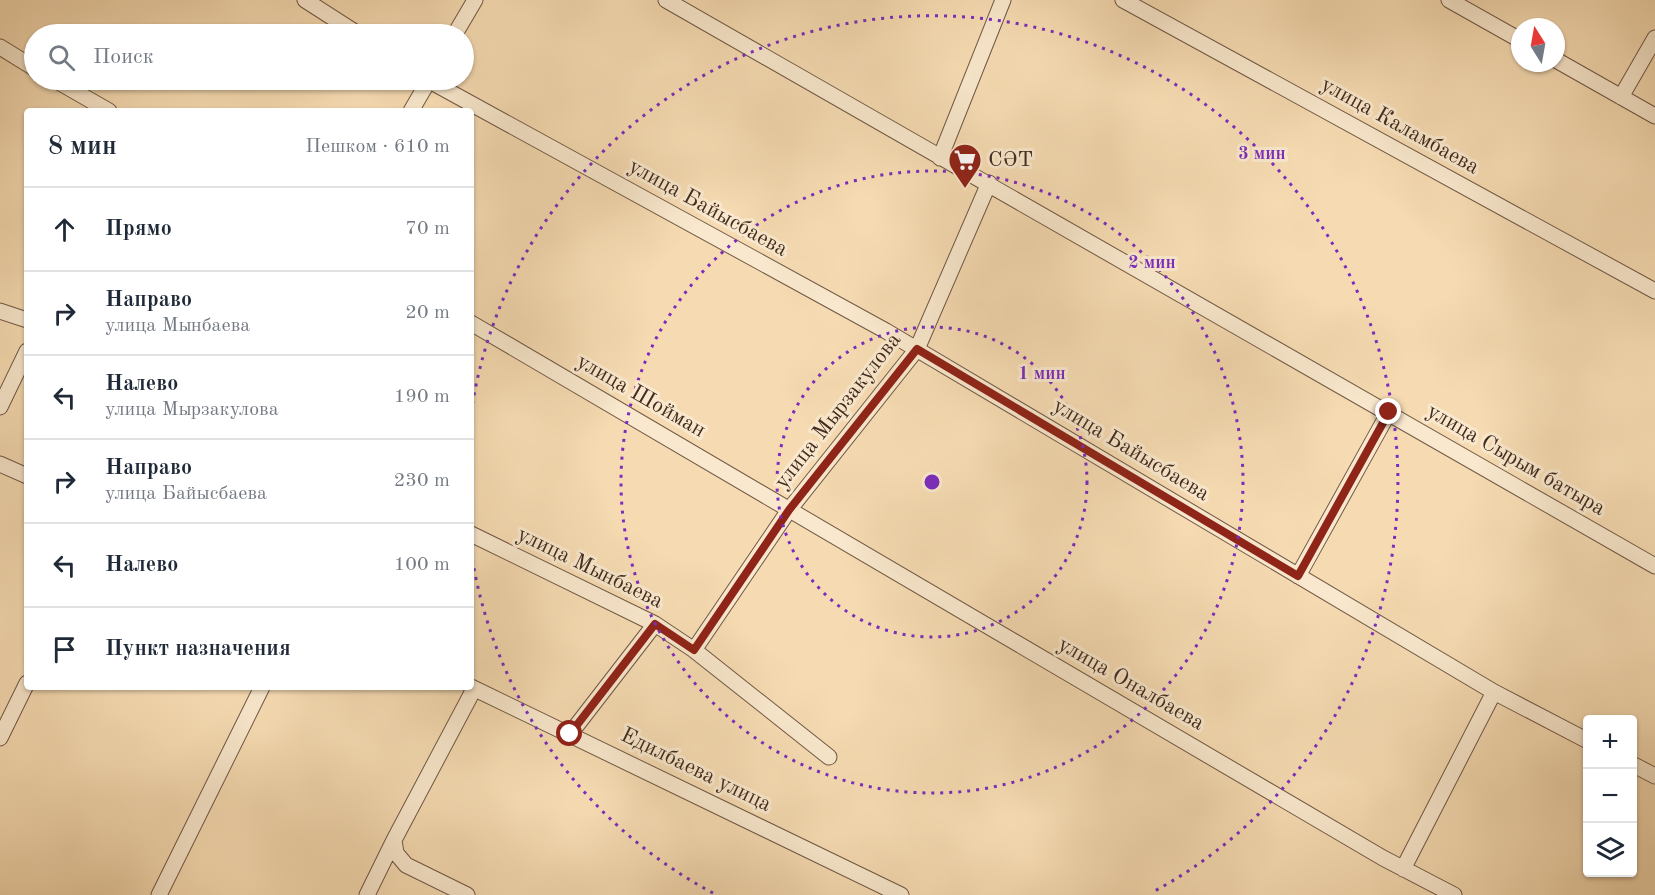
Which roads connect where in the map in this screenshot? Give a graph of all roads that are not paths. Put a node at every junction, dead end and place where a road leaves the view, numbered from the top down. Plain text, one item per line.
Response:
1 (304, 0) edge
2 (475, 0) edge
3 (666, 0) edge
4 (1003, 0) edge
5 (1123, 0) edge
6 (1449, 0) edge
7 (1473, 6) edge
8 (342, 24) edge
9 (461, 24) edge
10 (1511, 33) edge
11 (1655, 38) edge
12 (0, 47) edge
13 (24, 62) edge
14 (1565, 65) edge
15 (72, 90) edge
16 (423, 90) edge
17 (447, 90) edge
18 (1621, 97) junction
19 (104, 108) edge
20 (413, 108) edge
21 (1655, 116) edge
22 (940, 158) junction
23 (988, 183) junction
24 (1655, 291) edge
25 (0, 311) edge
26 (24, 319) edge
27 (474, 325) edge
28 (917, 349) junction
29 (24, 357) edge
30 (0, 407) edge
31 (1389, 412) junction
32 (0, 464) edge
33 (24, 475) edge
34 (789, 509) junction
35 (474, 535) edge
36 (1655, 566) edge
37 (1298, 576) junction
38 (655, 624) junction
39 (694, 650) junction
40 (474, 688) edge
41 (24, 689) edge
42 (261, 690) edge
43 (472, 690) edge
44 (1494, 692) junction
45 (570, 734) junction
46 (0, 738) edge
47 (1583, 739) edge
48 (829, 757) dead end
49 (1637, 767) edge
50 (1655, 776) edge
51 (394, 840) junction
52 (1403, 869) junction
53 (159, 895) edge
54 (367, 895) edge
55 (467, 895) edge
56 (901, 895) edge
57 (1454, 895) edge

1 - 8 street
2 - 9 street
3 - 22 street, улица Сырым батыра
4 - 22 street
5 - 24 street, улица Каламбаева
6 - 7 street
7 - 10 street
11 - 18 street
12 - 13 street
14 - 18 street
15 - 19 street
16 - 20 street
17 - 28 street, улица Байысбаева
18 - 21 street
22 - 23 street, улица Сырым батыра
23 - 28 street, улица Мырзакулова
23 - 31 street, улица Сырым батыра
25 - 26 street
27 - 34 street, улица Шойман
28 - 34 street, улица Мырзакулова
28 - 37 street, улица Байысбаева
29 - 30 street
31 - 36 street, улица Сырым батыра
31 - 37 street
32 - 33 street
34 - 39 street, улица Мырзакулова
34 - 52 street, улица Оналбаева
35 - 38 street, улица Мынбаева
37 - 44 street, улица Байысбаева
38 - 39 street, улица Мынбаева
38 - 45 street
39 - 48 street, улица Мынбаева
40 - 45 street, Едилбаева улица
41 - 46 street
42 - 53 street
43 - 51 street
44 - 47 street, улица Байысбаева
44 - 52 street
45 - 56 street, Едилбаева улица
49 - 50 street
51 - 54 street
51 - 55 street
52 - 57 street, улица Оналбаева

